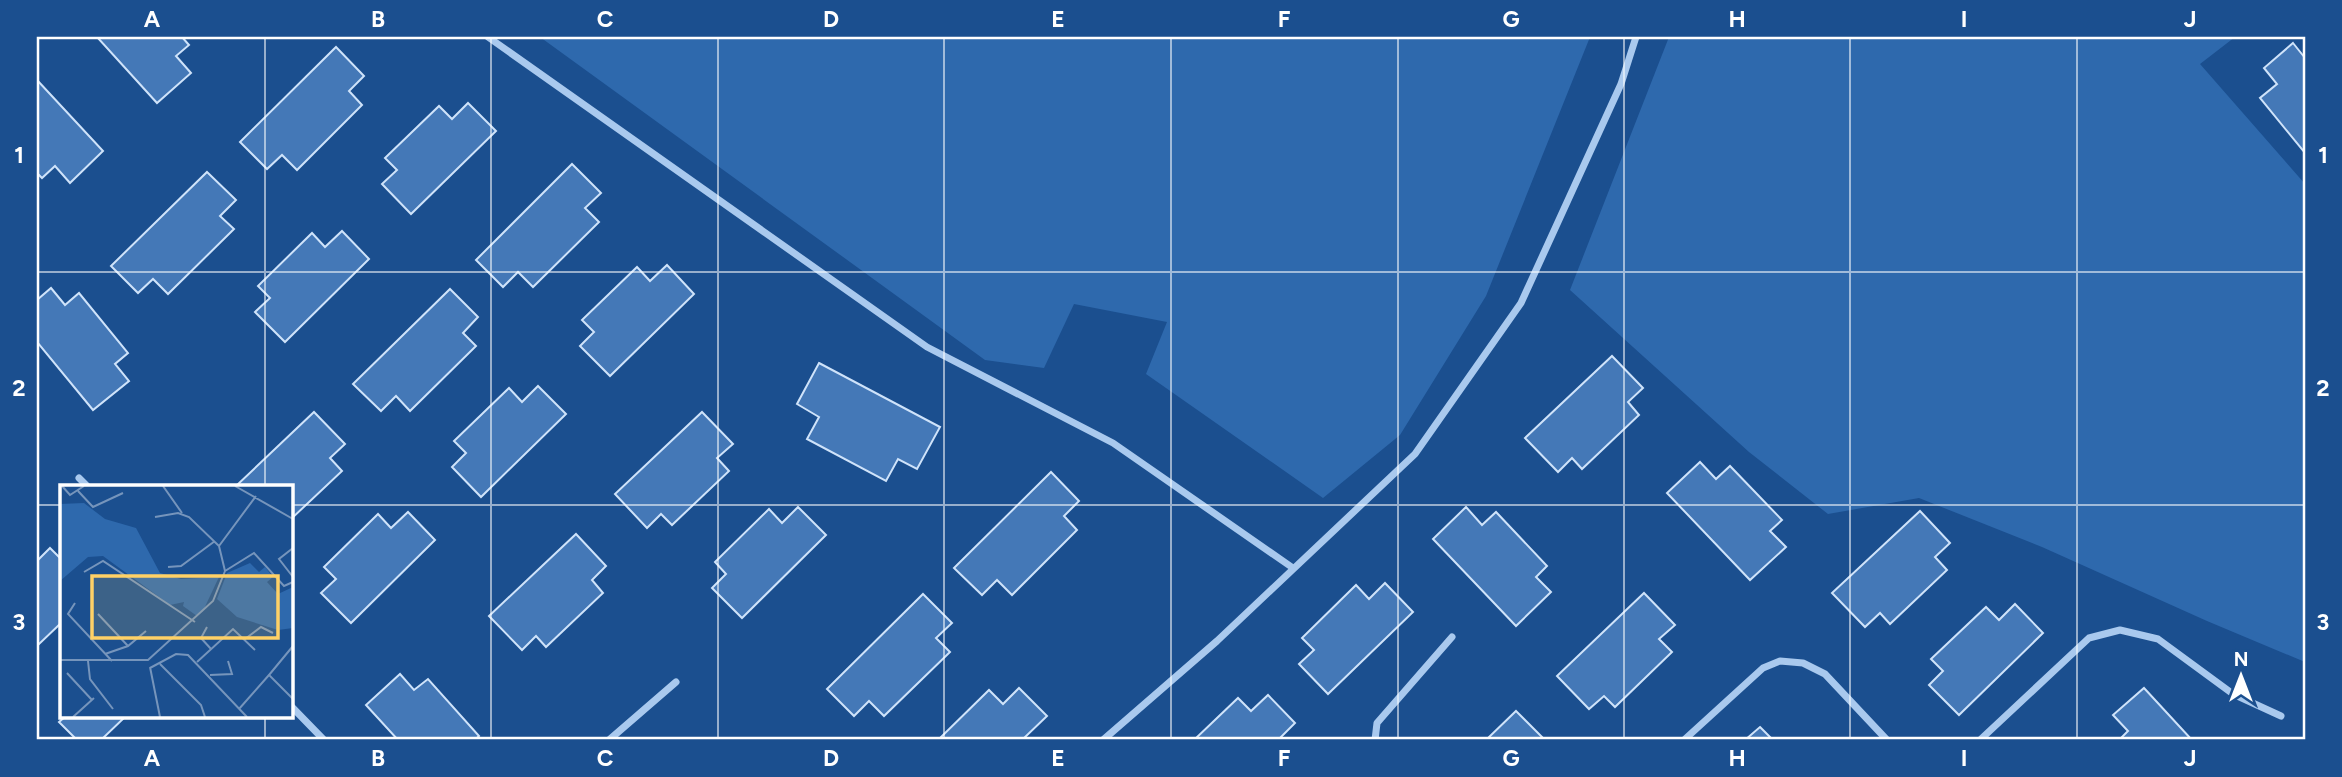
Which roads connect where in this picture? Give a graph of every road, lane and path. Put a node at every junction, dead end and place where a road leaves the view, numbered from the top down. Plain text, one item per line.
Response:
1 (488, 37) edge
2 (1636, 37) edge
3 (79, 478) dead end
4 (86, 485) edge
5 (1293, 568) junction
6 (1451, 637) dead end
7 (676, 682) dead end
8 (292, 707) edge
9 (2281, 716) dead end
10 (324, 740) edge
11 (609, 740) edge
12 (1103, 740) edge
13 (1375, 740) edge
14 (1684, 740) edge
15 (1887, 740) edge
16 (1980, 740) edge

1 - 5 street
2 - 5 street
3 - 4 street
5 - 12 street
6 - 13 street
7 - 11 street
8 - 10 street
9 - 16 street
14 - 15 street

